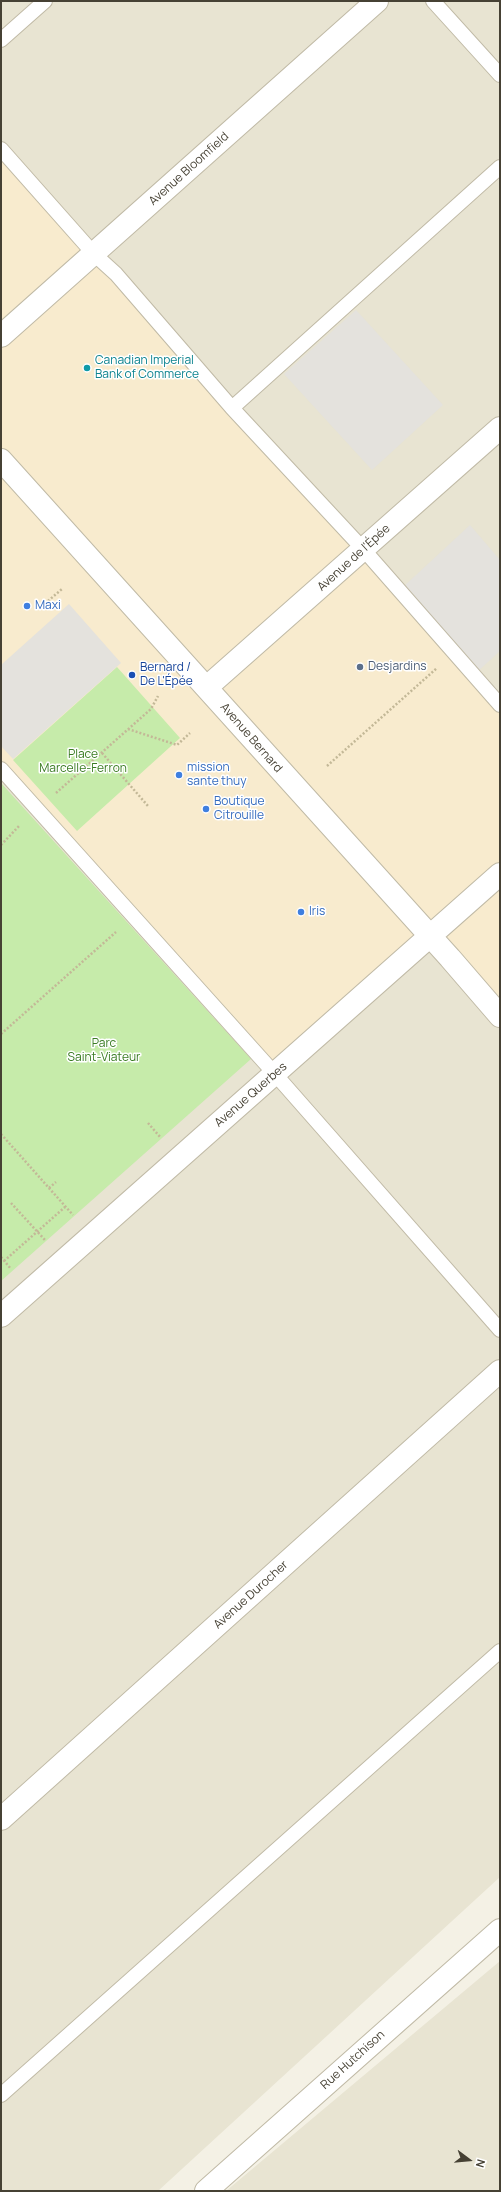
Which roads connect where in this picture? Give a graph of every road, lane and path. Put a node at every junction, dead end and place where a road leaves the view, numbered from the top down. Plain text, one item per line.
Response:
1 (45, 1) edge
2 (377, 1) edge
3 (434, 1) edge
4 (1, 40) edge
5 (500, 75) edge
6 (1, 149) edge
7 (500, 167) edge
8 (94, 254) junction
9 (1, 336) edge
10 (232, 408) junction
11 (500, 428) edge
12 (1, 460) edge
13 (364, 550) junction
14 (62, 589) dead end
15 (48, 601) dead end
16 (454, 654) junction
17 (207, 687) junction
18 (158, 696) dead end
19 (500, 705) edge
20 (128, 729) junction
21 (190, 733) dead end
22 (102, 753) junction
23 (327, 766) dead end
24 (1, 769) edge
25 (148, 806) dead end
26 (37, 809) junction
27 (1, 845) edge
28 (500, 874) edge
29 (117, 931) dead end
30 (430, 936) junction
31 (500, 1016) edge
32 (1, 1034) edge
33 (275, 1074) junction
34 (148, 1123) dead end
35 (1, 1134) edge
36 (164, 1140) dead end
37 (56, 1182) dead end
38 (49, 1188) junction
39 (11, 1203) dead end
40 (65, 1207) junction
41 (76, 1218) dead end
42 (37, 1232) junction
43 (48, 1244) dead end
44 (1, 1258) edge
45 (4, 1261) junction
46 (14, 1273) dead end
47 (1, 1316) edge
48 (500, 1330) edge
49 (500, 1371) edge
50 (500, 1651) edge
51 (1, 1819) edge
52 (500, 1930) edge
53 (1, 2095) edge
54 (206, 2191) edge

1 - 4 lane
2 - 8 street, Avenue Bloomfield
3 - 5 lane
6 - 8 lane
7 - 10 lane
8 - 9 street, Avenue Bloomfield
8 - 10 lane
10 - 13 lane
11 - 13 street, Avenue de l'Épée
12 - 17 street, Avenue Bernard
13 - 16 lane
13 - 17 street, Avenue de l'Épée
14 - 15 path
16 - 19 lane
16 - 23 path
17 - 30 street, Avenue Bernard
18 - 20 path
20 - 21 path
20 - 22 path
22 - 25 path
22 - 26 path
24 - 26 lane
26 - 27 path
26 - 33 lane
28 - 30 street, Avenue Querbes
29 - 32 path
30 - 31 street, Avenue Bernard
30 - 33 street, Avenue Querbes
33 - 47 street, Avenue Querbes
33 - 48 lane
34 - 36 path
35 - 38 path
37 - 38 path
38 - 40 path
39 - 42 path
40 - 41 path
40 - 42 path
42 - 43 path
42 - 45 path
44 - 45 path
45 - 46 path
49 - 51 street, Avenue Durocher
50 - 53 lane
52 - 54 street, Rue Hutchison

